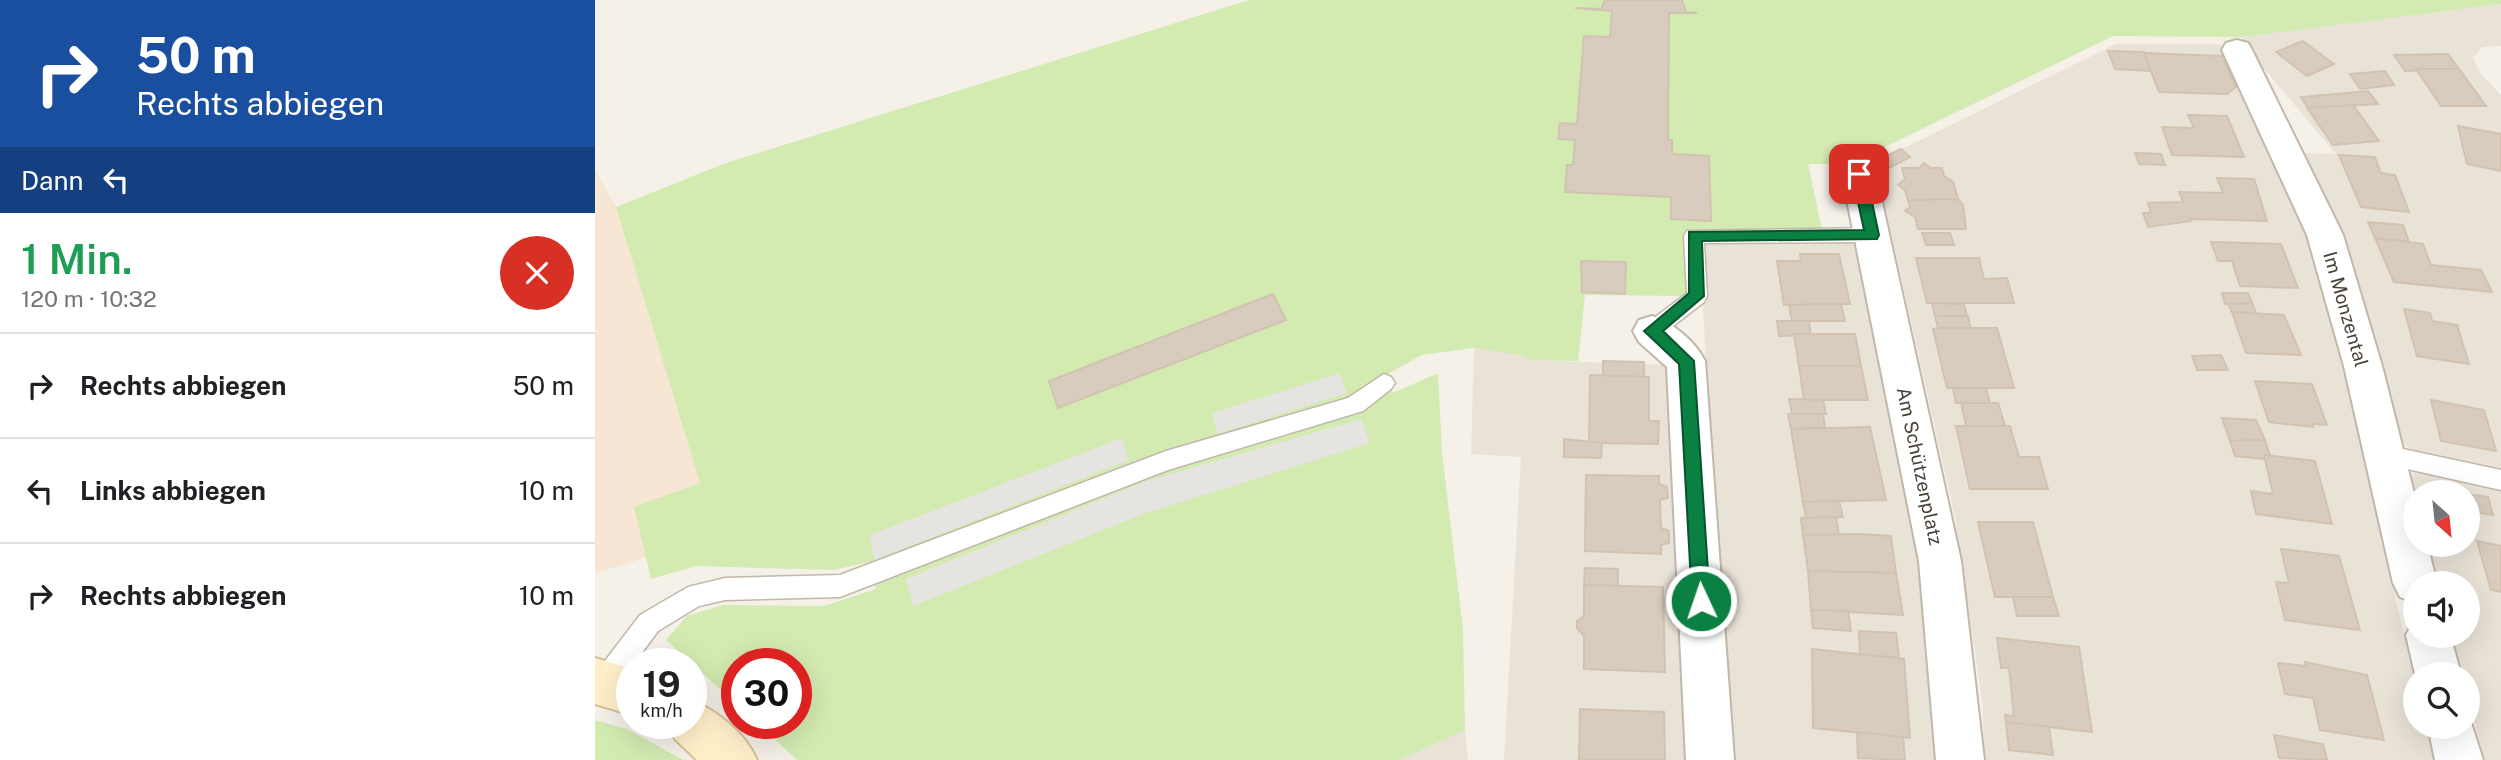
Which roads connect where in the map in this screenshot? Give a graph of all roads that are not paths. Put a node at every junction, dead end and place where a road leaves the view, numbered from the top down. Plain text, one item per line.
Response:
1 (2237, 50) dead end
2 (1859, 174) dead end
3 (1872, 235) junction
4 (1652, 331) joint
5 (1384, 383) dead end
6 (2384, 455) junction
7 (2501, 480) edge
8 (2412, 571) edge
9 (610, 685) edge
10 (707, 737) edge
11 (2454, 739) edge
12 (733, 760) edge
13 (1710, 760) edge
14 (1960, 760) edge
15 (2459, 760) edge

1 - 6 street, Im Monzental
2 - 3 street, Am Schützenplatz
3 - 4 lane
3 - 14 street, Am Schützenplatz
4 - 13 street
5 - 9 lane
6 - 7 lane
6 - 8 street, Im Monzental
10 - 12 street
11 - 15 street

